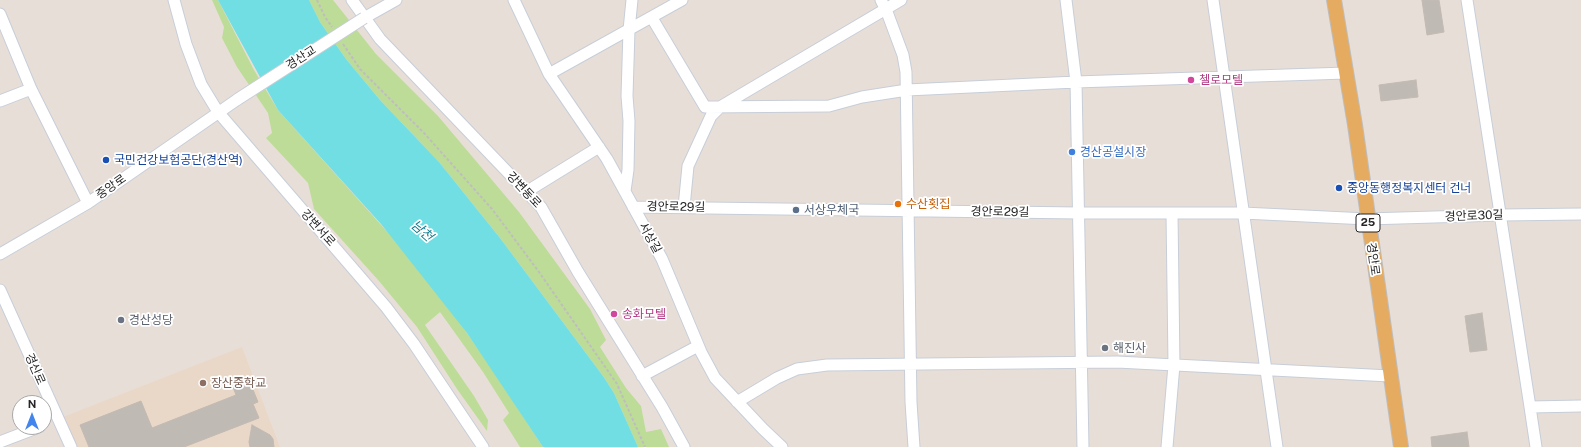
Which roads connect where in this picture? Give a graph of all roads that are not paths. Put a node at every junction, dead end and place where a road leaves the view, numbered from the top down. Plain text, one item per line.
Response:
1 (174, 0) edge
2 (352, 0) edge
3 (396, 0) edge
4 (514, 0) edge
5 (632, 0) edge
6 (682, 0) edge
7 (901, 0) edge
8 (1066, 0) edge
9 (1213, 0) edge
10 (1334, 0) edge
11 (1468, 0) edge
12 (883, 5) edge
13 (0, 14) edge
14 (364, 18) junction
15 (652, 18) junction
16 (628, 30) junction
17 (1346, 73) junction
18 (549, 74) junction
19 (1224, 76) junction
20 (1076, 82) junction
21 (31, 89) junction
22 (907, 90) junction
23 (238, 99) joint
24 (0, 101) edge
25 (720, 107) junction
26 (218, 112) junction
27 (599, 146) junction
28 (625, 191) junction
29 (526, 192) junction
30 (88, 203) junction
31 (633, 207) junction
32 (684, 207) junction
33 (907, 210) junction
34 (1078, 213) junction
35 (1172, 213) junction
36 (1243, 214) junction
37 (1581, 214) edge
38 (1501, 215) junction
39 (1367, 219) junction
40 (0, 254) edge
41 (0, 290) edge
42 (698, 346) junction
43 (1080, 362) junction
44 (911, 364) junction
45 (1174, 365) junction
46 (1266, 369) junction
47 (642, 376) junction
48 (1390, 376) junction
49 (737, 402) junction
50 (1581, 406) edge
51 (1530, 407) junction
52 (58, 419) junction
53 (52, 422) edge
54 (21, 435) edge
55 (1, 444) edge
56 (71, 447) edge
57 (483, 447) edge
58 (684, 447) edge
59 (782, 447) edge
60 (914, 447) edge
61 (1083, 447) edge
62 (1167, 447) edge
63 (1277, 447) edge
64 (1401, 447) edge
65 (1536, 447) edge

1 - 26 street, 강변서로
2 - 14 street, 강변동로
3 - 14 street
4 - 18 street, 서상길
5 - 16 street
6 - 15 street
7 - 12 street
8 - 20 street
9 - 19 street
10 - 17 main road, 경안로 / 25
11 - 38 street
12 - 22 street
12 - 25 street
13 - 21 street
14 - 23 street, 경산교, bridge
14 - 29 street, 강변동로
15 - 16 street
15 - 25 street
16 - 18 street
16 - 28 street
17 - 19 street
17 - 39 main road, 경안로 / 25
18 - 27 street, 서상길
19 - 20 street
19 - 36 street
20 - 22 street
20 - 34 street
21 - 24 street
21 - 30 street
22 - 25 street
22 - 33 street
23 - 26 street, 중앙로
25 - 32 street
26 - 30 street, 중앙로
26 - 57 street, 강변서로
27 - 28 street, 서상길
27 - 29 street
28 - 31 street, 서상길
29 - 47 street, 강변동로
30 - 40 street, 중앙로
31 - 32 street, 경안로29길
31 - 42 street, 서상길
32 - 33 street, 경안로29길
33 - 34 street, 경안로29길
33 - 44 street
34 - 35 street, 경안로29길
34 - 43 street
35 - 36 street, 경안로29길
35 - 45 street
36 - 39 street, 경안로29길
36 - 46 street
37 - 38 street, 경안로30길
38 - 39 street, 경안로30길
38 - 51 street
39 - 48 main road, 경안로 / 25
41 - 52 street, 경산로
42 - 47 street
42 - 49 street, 서상길
43 - 44 street
43 - 45 street
43 - 61 street
44 - 49 street
44 - 60 street
45 - 46 street
45 - 62 street
46 - 48 street
46 - 63 street
47 - 58 street, 강변동로
48 - 64 main road, 경안로 / 25
49 - 59 street, 서상길
50 - 51 street
51 - 65 street
52 - 53 street
52 - 56 street, 경산로
54 - 55 street

